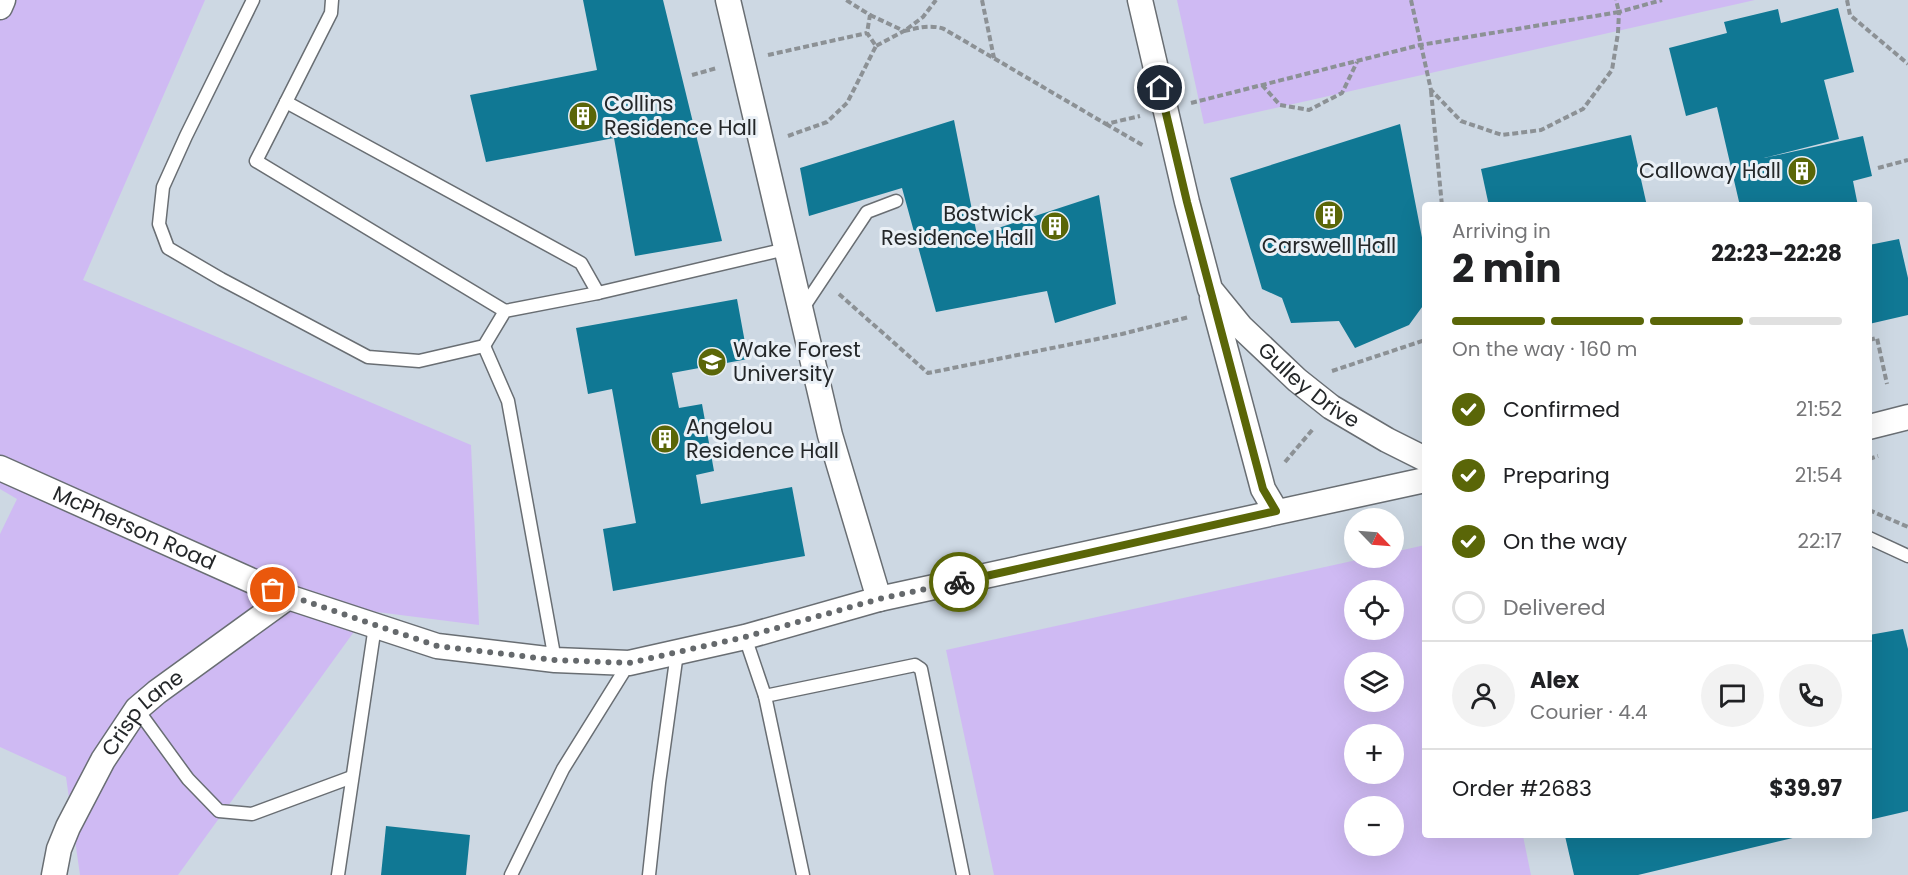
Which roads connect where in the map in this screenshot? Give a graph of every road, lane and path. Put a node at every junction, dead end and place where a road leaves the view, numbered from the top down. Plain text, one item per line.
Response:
1 (3, 0) edge
2 (253, 0) edge
3 (332, 0) edge
4 (728, 0) edge
5 (846, 0) edge
6 (936, 0) edge
7 (982, 0) edge
8 (1140, 0) edge
9 (1411, 0) edge
10 (1616, 0) edge
11 (1662, 0) edge
12 (1847, 0) edge
13 (0, 7) edge
14 (1618, 12) junction
15 (870, 15) junction
16 (904, 31) junction
17 (867, 33) junction
18 (1420, 45) junction
19 (876, 46) junction
20 (994, 59) junction
21 (744, 61) junction
22 (1357, 61) junction
23 (1908, 64) edge
24 (692, 75) dead end
25 (1262, 85) junction
26 (1431, 90) junction
27 (286, 102) junction
28 (1166, 111) junction
29 (1106, 123) junction
30 (777, 139) dead end
31 (1908, 160) edge
32 (1178, 165) junction
33 (1878, 168) dead end
34 (896, 201) dead end
35 (1442, 202) edge
36 (786, 249) junction
37 (822, 279) junction
38 (598, 293) junction
39 (1212, 300) junction
40 (504, 311) junction
41 (801, 312) junction
42 (1872, 339) edge
43 (1422, 341) edge
44 (484, 346) junction
45 (1332, 371) dead end
46 (1887, 384) dead end
47 (1331, 407) junction
48 (1908, 417) edge
49 (1872, 426) edge
50 (1422, 458) edge
51 (0, 468) edge
52 (1422, 481) edge
53 (1263, 489) junction
54 (1276, 511) junction
55 (1872, 511) edge
56 (1908, 527) edge
57 (1872, 539) edge
58 (1908, 556) edge
59 (288, 597) junction
60 (879, 599) junction
61 (375, 626) junction
62 (745, 637) junction
63 (677, 652) junction
64 (555, 660) junction
65 (629, 663) junction
66 (765, 696) junction
67 (137, 709) junction
68 (352, 777) junction
69 (54, 875) edge
70 (338, 875) edge
71 (511, 875) edge
72 (650, 875) edge
73 (803, 875) edge
74 (963, 875) edge

1 - 13 street
2 - 44 lane
3 - 27 lane
4 - 21 street
5 - 15 path
6 - 16 path
7 - 20 path
8 - 28 street, Gulley Drive
9 - 18 path
10 - 14 path
11 - 14 path
12 - 23 path
14 - 18 path
14 - 26 path
15 - 16 path
15 - 17 path
16 - 19 path
16 - 20 path
17 - 19 path
17 - 21 path
18 - 22 path
18 - 26 path
19 - 30 path
20 - 29 path
21 - 24 path
21 - 36 street
22 - 25 path
22 - 25 path
25 - 28 path
26 - 35 path
27 - 38 lane
27 - 40 lane
28 - 29 path
28 - 32 street, Gulley Drive
29 - 32 path
31 - 33 path
32 - 39 street, Gulley Drive
34 - 37 lane
36 - 38 lane
36 - 41 street
37 - 39 path
37 - 41 lane
38 - 40 lane
39 - 47 street, Gulley Drive
39 - 53 street, Gulley Drive
40 - 44 lane
41 - 60 street
42 - 46 path
43 - 45 path
44 - 64 lane
47 - 50 street, Gulley Drive
47 - 53 path
48 - 49 street
51 - 59 street, McPherson Road
52 - 54 street, McPherson Road
53 - 54 street, Gulley Drive
54 - 60 street, McPherson Road
55 - 56 path
57 - 58 lane
59 - 61 street, McPherson Road
59 - 67 street, Crisp Lane
60 - 62 street, McPherson Road
61 - 64 street, McPherson Road
61 - 68 lane
62 - 63 street, McPherson Road
62 - 66 lane
63 - 65 street, McPherson Road
63 - 72 lane
64 - 65 street, McPherson Road
65 - 71 lane
66 - 73 lane
66 - 74 lane
67 - 68 lane
67 - 69 street, Crisp Lane
68 - 70 lane

